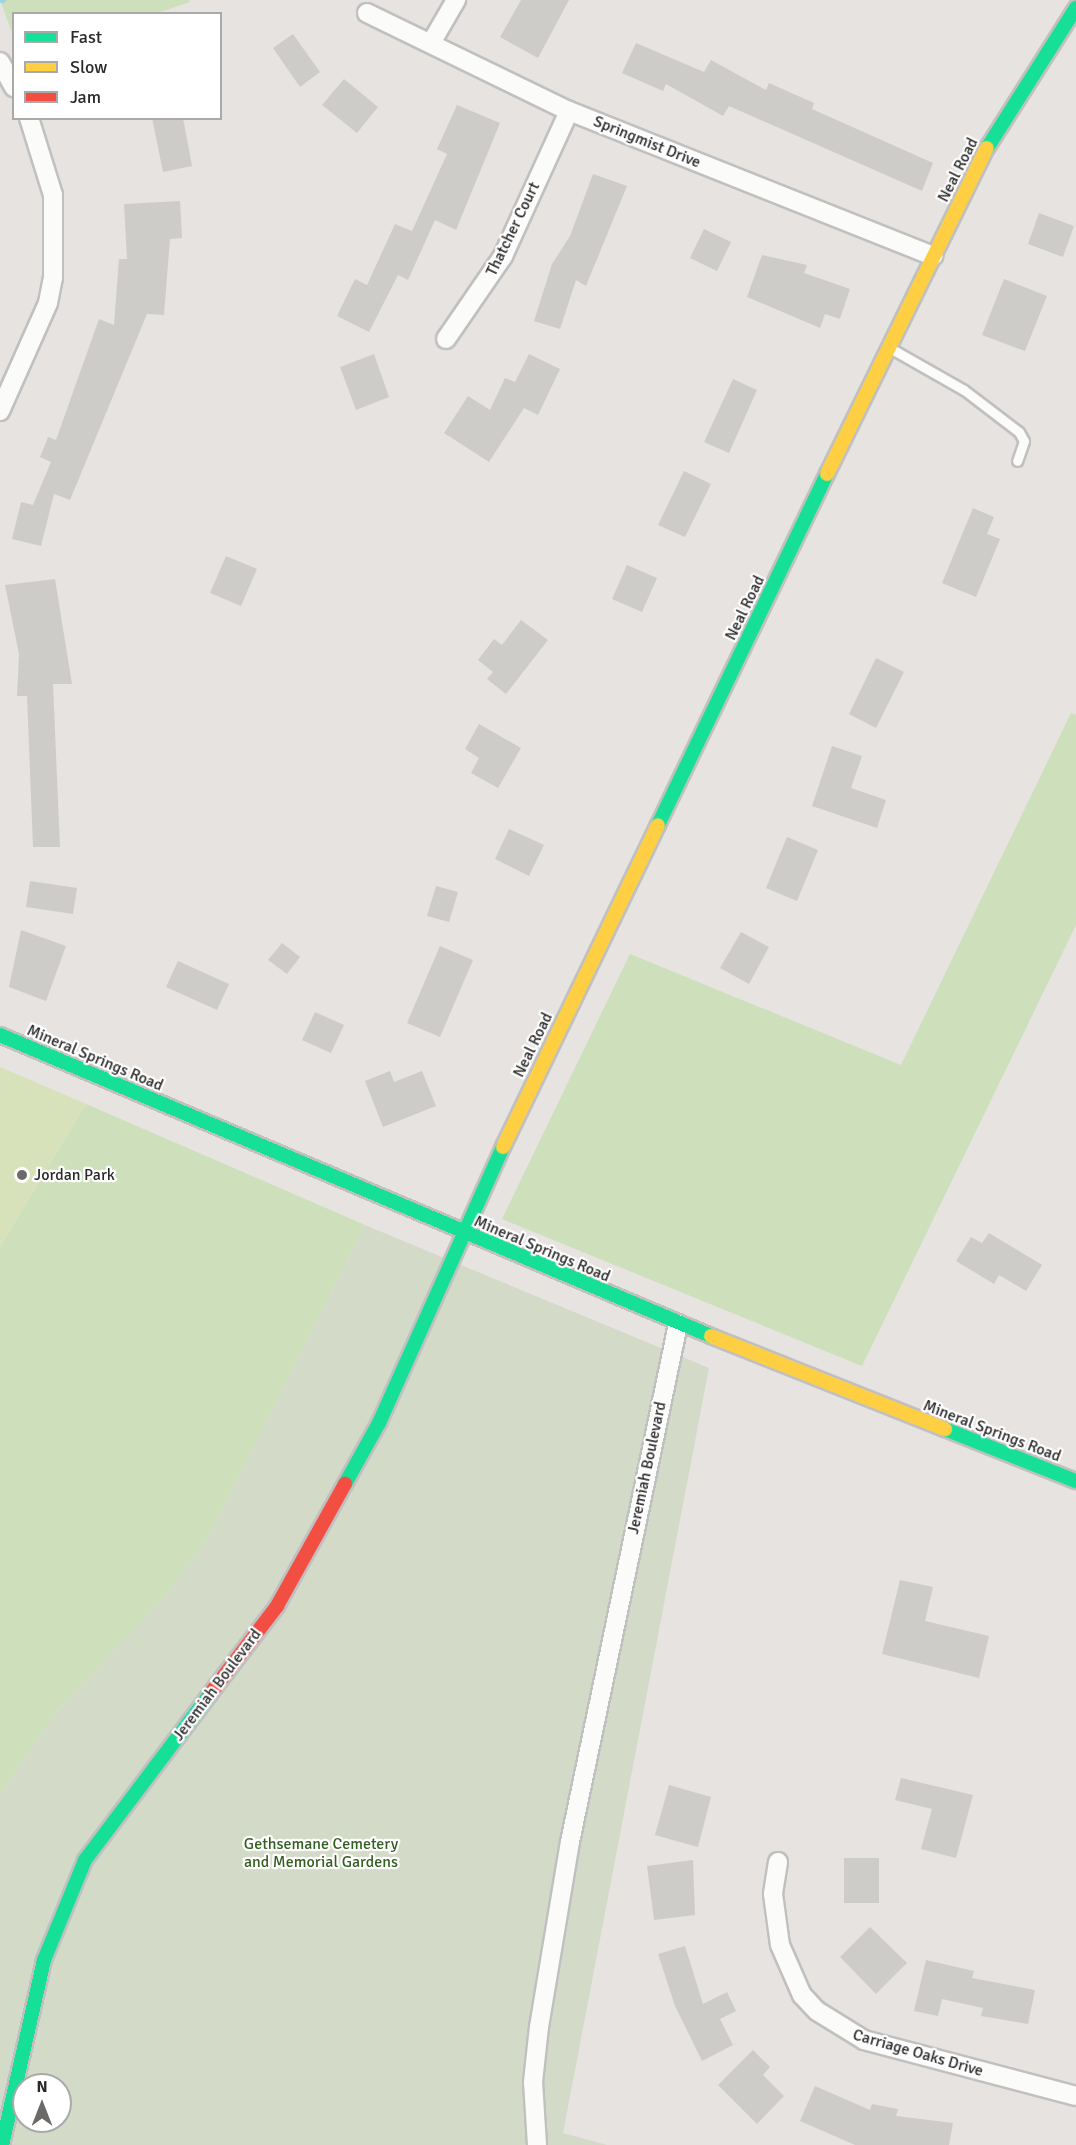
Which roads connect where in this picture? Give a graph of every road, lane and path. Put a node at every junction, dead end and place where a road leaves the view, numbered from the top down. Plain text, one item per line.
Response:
1 (456, 0) edge
2 (1076, 8) edge
3 (367, 13) dead end
4 (431, 43) junction
5 (0, 62) edge
6 (12, 83) edge
7 (569, 111) junction
8 (30, 120) edge
9 (933, 256) junction
10 (446, 339) dead end
11 (888, 347) junction
12 (0, 411) edge
13 (1017, 461) dead end
14 (0, 1035) edge
15 (462, 1232) junction
16 (678, 1324) junction
17 (1076, 1481) edge
18 (778, 1862) dead end
19 (1076, 2096) edge
20 (2, 2145) edge
21 (537, 2145) edge

1 - 4 street
2 - 9 street, Neal Road
3 - 4 street, Springmist Drive
4 - 7 street, Springmist Drive
5 - 6 street
7 - 9 street, Springmist Drive
7 - 10 street, Thatcher Court
8 - 12 street
9 - 11 street, Neal Road
11 - 13 lane
11 - 15 street, Neal Road
14 - 15 street, Mineral Springs Road
15 - 16 street, Mineral Springs Road
15 - 20 street, Jeremiah Boulevard
16 - 17 street, Mineral Springs Road
16 - 21 street, Jeremiah Boulevard
18 - 19 street, Carriage Oaks Drive

